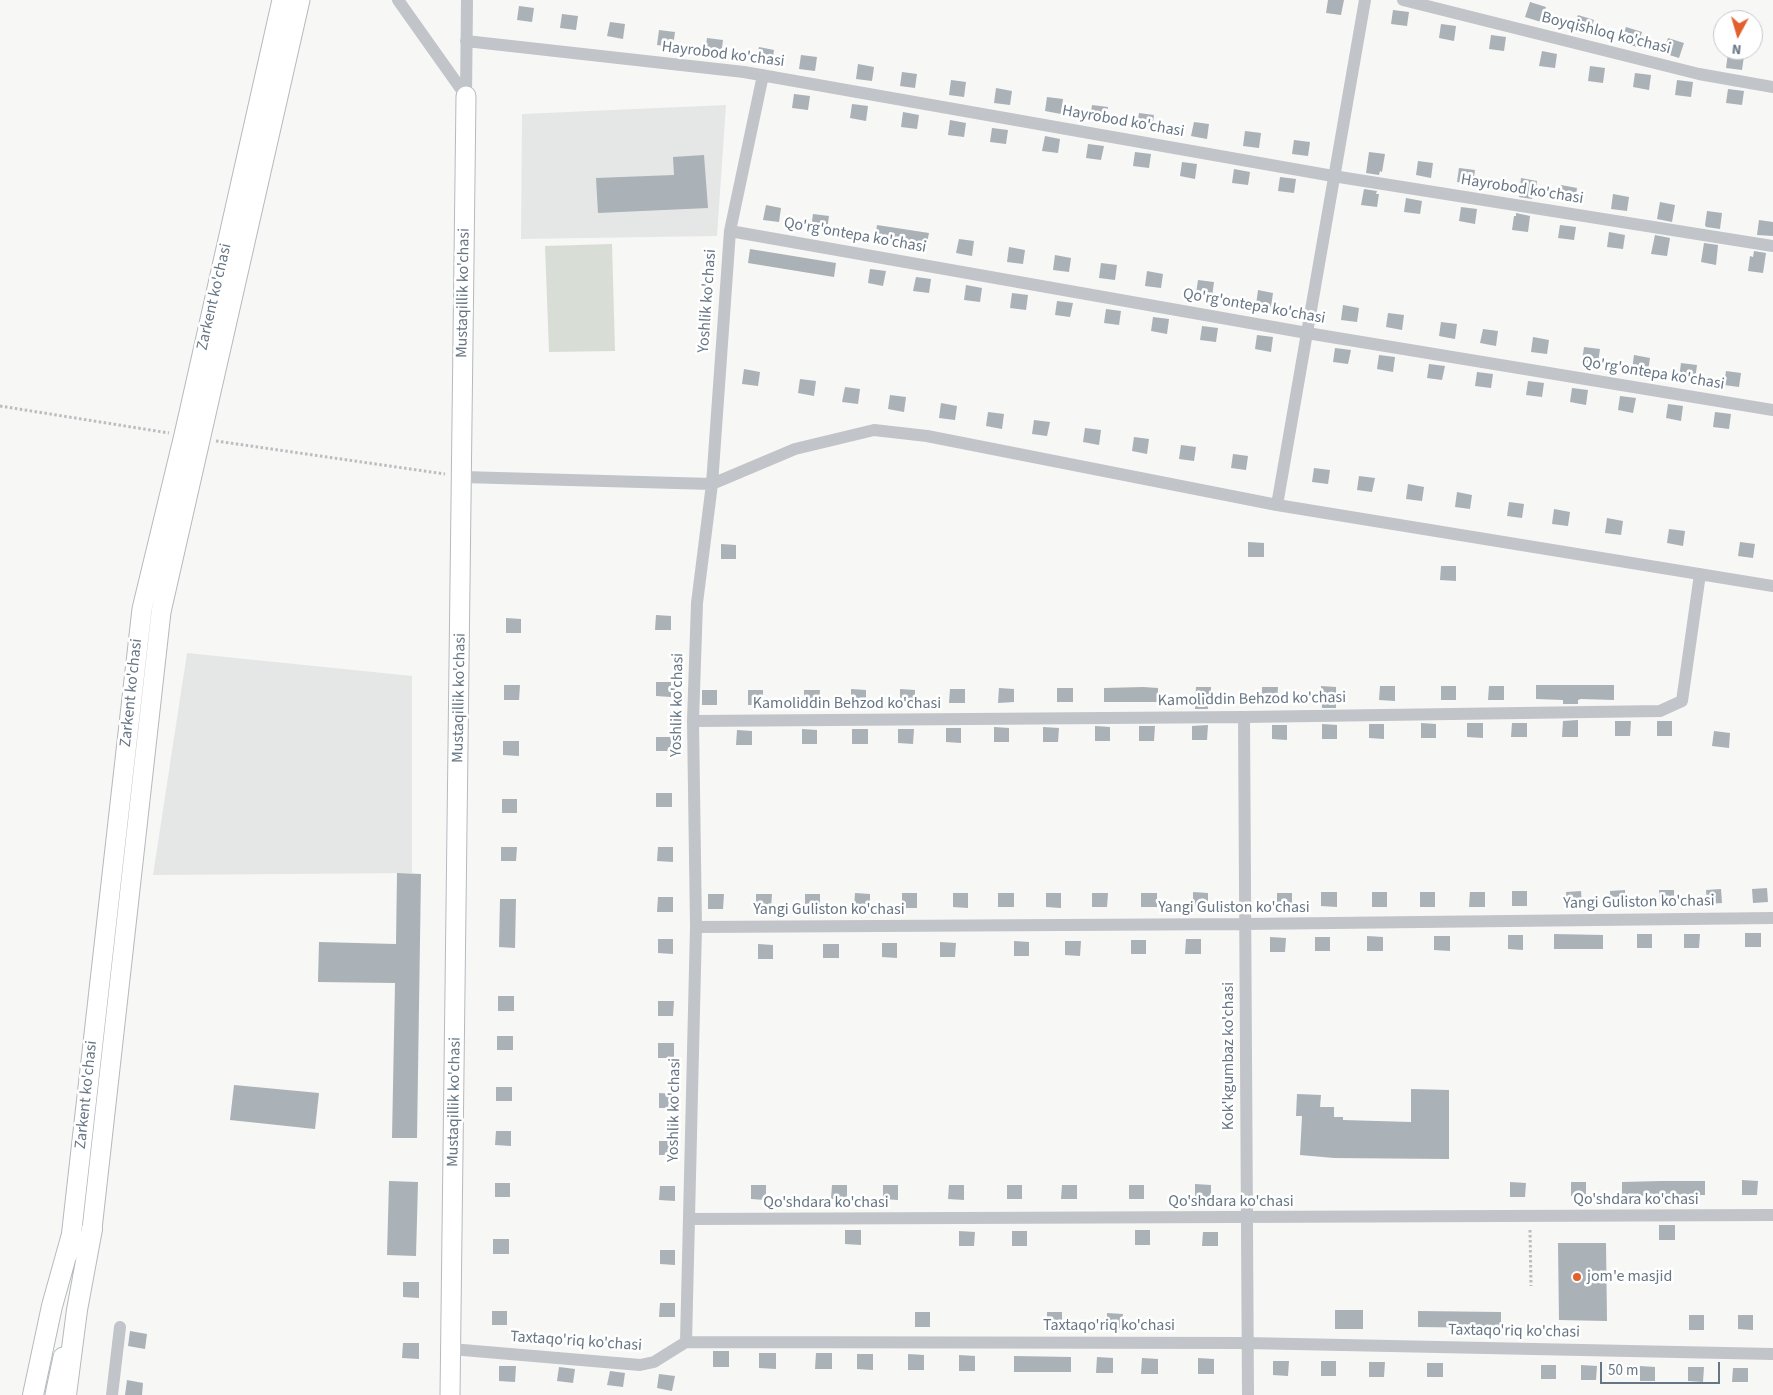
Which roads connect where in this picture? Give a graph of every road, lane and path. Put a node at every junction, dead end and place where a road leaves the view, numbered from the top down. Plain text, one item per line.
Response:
1 (282, 0) edge
2 (300, 0) edge
3 (398, 0) edge
4 (466, 0) edge
5 (1365, 0) edge
6 (1403, 0) edge
7 (466, 41) junction
8 (763, 75) junction
9 (1773, 87) edge
10 (466, 96) junction
11 (1333, 176) junction
12 (730, 231) junction
13 (1773, 246) edge
14 (1307, 332) junction
15 (0, 406) edge
16 (1773, 410) edge
17 (192, 437) junction
18 (462, 477) junction
19 (712, 484) junction
20 (1277, 505) junction
21 (1700, 574) junction
22 (1773, 586) edge
23 (1244, 717) junction
24 (692, 721) junction
25 (1773, 918) edge
26 (1244, 924) junction
27 (696, 927) junction
28 (1773, 1215) edge
29 (1530, 1216) junction
30 (1246, 1218) junction
31 (689, 1219) junction
32 (92, 1229) junction
33 (72, 1238) joint
34 (1532, 1286) dead end
35 (120, 1327) dead end
36 (686, 1342) junction
37 (1247, 1343) junction
38 (452, 1349) junction
39 (1773, 1354) edge
40 (35, 1395) edge
41 (55, 1395) edge
42 (66, 1395) edge
43 (112, 1395) edge
44 (450, 1395) edge
45 (1248, 1395) edge

1 - 17 main road, Zarkent ko'chasi
2 - 17 main road, Zarkent ko'chasi
3 - 10 street
4 - 7 street, Mustaqillik ko'chasi
5 - 11 street
6 - 9 street, Boyqishloq ko'chasi
7 - 8 street, Hayrobod ko'chasi
7 - 10 street, Mustaqillik ko'chasi
8 - 11 street, Hayrobod ko'chasi
8 - 12 street, Yoshlik ko'chasi
10 - 18 main road, Mustaqillik ko'chasi
11 - 13 street, Hayrobod ko'chasi
11 - 14 street
12 - 14 street, Qo'rg'ontepa ko'chasi
12 - 19 street, Yoshlik ko'chasi
14 - 16 street, Qo'rg'ontepa ko'chasi
14 - 20 street
15 - 17 path
17 - 18 path
17 - 32 main road, Zarkent ko'chasi
17 - 33 main road, Zarkent ko'chasi
18 - 19 street
18 - 38 main road, Mustaqillik ko'chasi
19 - 20 street
19 - 24 street, Yoshlik ko'chasi
20 - 21 street
21 - 22 street
21 - 23 street, Kamoliddin Behzod ko'chasi
23 - 24 street, Kamoliddin Behzod ko'chasi
23 - 26 street, Kok'kgumbaz ko'chasi
24 - 27 street, Yoshlik ko'chasi
25 - 26 street, Yangi Guliston ko'chasi
26 - 27 street, Yangi Guliston ko'chasi
26 - 30 street, Kok'kgumbaz ko'chasi
27 - 31 street, Yoshlik ko'chasi
28 - 29 street, Qo'shdara ko'chasi
29 - 30 street, Qo'shdara ko'chasi
29 - 34 path
30 - 31 street, Qo'shdara ko'chasi
30 - 37 street, Kok'kgumbaz ko'chasi
31 - 36 street, Yoshlik ko'chasi
32 - 41 main road, Zarkent ko'chasi
32 - 42 main road
33 - 40 main road
35 - 43 street
36 - 37 street, Taxtaqo'riq ko'chasi
36 - 38 street, Taxtaqo'riq ko'chasi
37 - 39 street, Taxtaqo'riq ko'chasi
37 - 45 street, Kok'kgumbaz ko'chasi
38 - 44 main road, Mustaqillik ko'chasi

